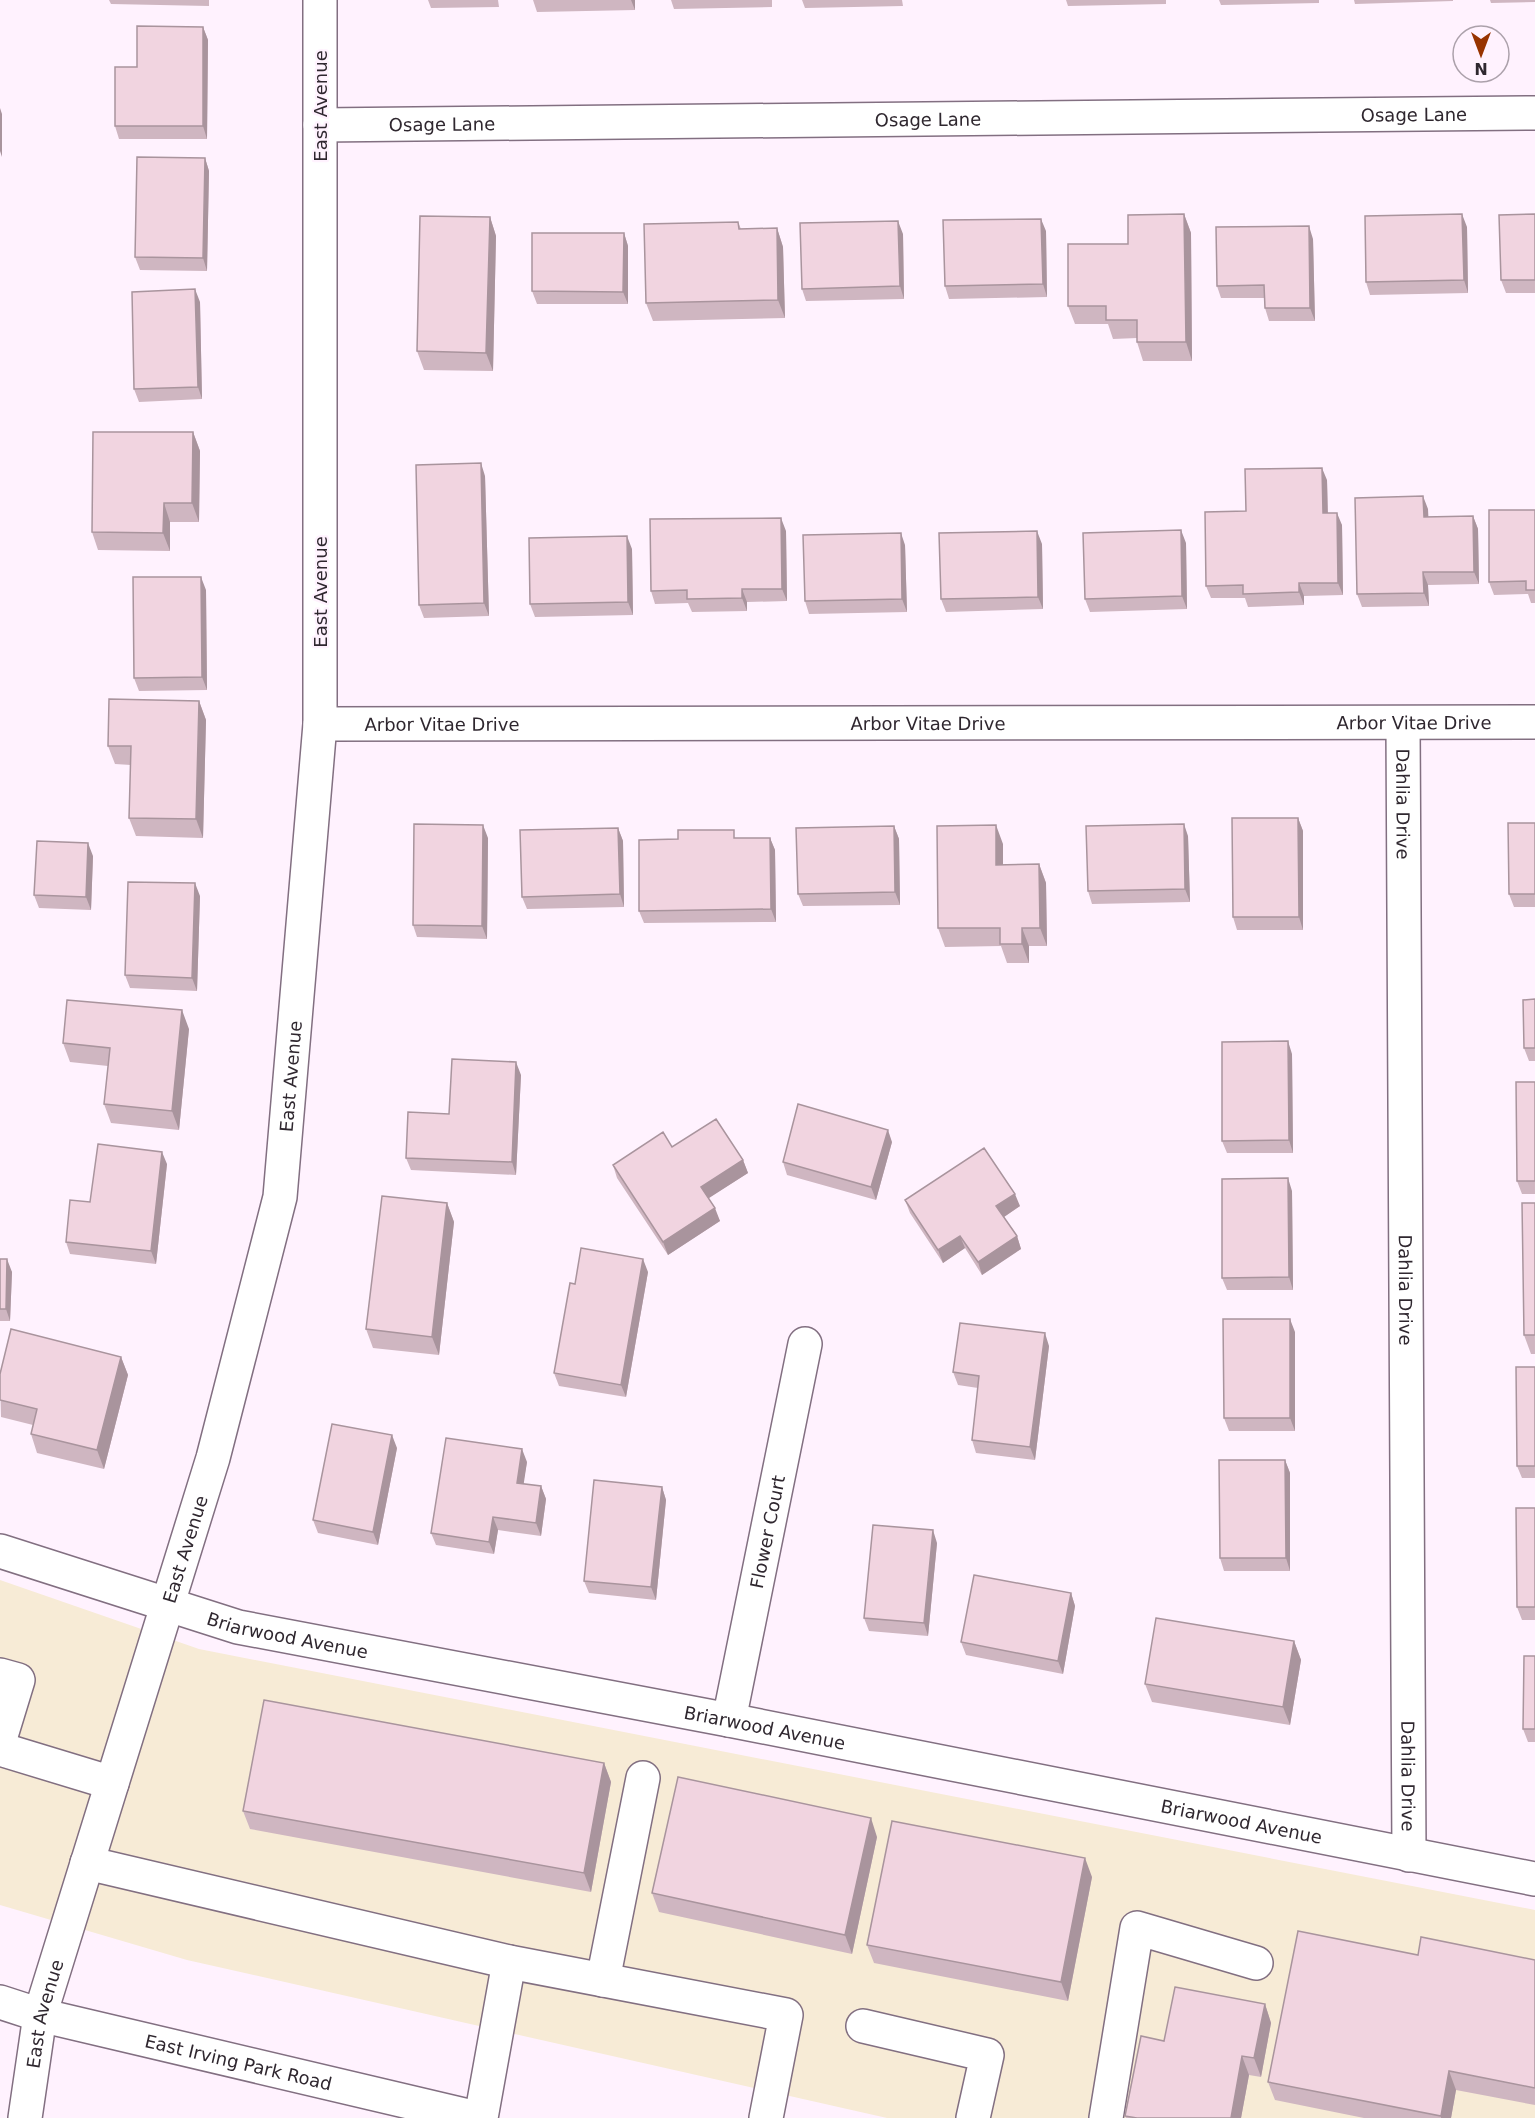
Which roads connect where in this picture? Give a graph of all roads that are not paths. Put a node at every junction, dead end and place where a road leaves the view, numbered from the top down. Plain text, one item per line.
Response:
1 (320, 0) edge
2 (1535, 113) edge
3 (320, 124) junction
4 (1535, 722) edge
5 (320, 724) junction
6 (1403, 724) junction
7 (805, 1344) dead end
8 (0, 1551) edge
9 (167, 1606) junction
10 (0, 1675) edge
11 (729, 1720) junction
12 (0, 1739) edge
13 (0, 1749) edge
14 (643, 1778) dead end
15 (112, 1783) junction
16 (1409, 1855) junction
17 (87, 1863) junction
18 (1535, 1879) edge
19 (509, 1962) junction
20 (1256, 1963) dead end
21 (603, 1980) junction
22 (0, 2002) edge
23 (40, 2015) junction
24 (863, 2026) dead end
25 (26, 2118) edge
26 (479, 2118) edge
27 (766, 2118) edge
28 (973, 2118) edge
29 (1106, 2118) edge

1 - 3 street, East Avenue
2 - 3 street, Osage Lane
3 - 5 street, East Avenue
4 - 6 street, Arbor Vitae Drive
5 - 6 street, Arbor Vitae Drive
5 - 9 street, East Avenue
6 - 16 street, Dahlia Drive
7 - 11 street, Flower Court
8 - 9 street, Briarwood Avenue
9 - 11 street, Briarwood Avenue
9 - 15 street, East Avenue
10 - 12 street
11 - 16 street, Briarwood Avenue
13 - 15 street
14 - 21 street
15 - 17 street, East Avenue
16 - 18 street, Briarwood Avenue
17 - 19 street
17 - 23 street, East Avenue
19 - 21 street
19 - 26 street
20 - 29 street
21 - 27 street
22 - 23 street, East Irving Park Road
23 - 25 street, East Avenue
23 - 26 street, East Irving Park Road
24 - 28 street

